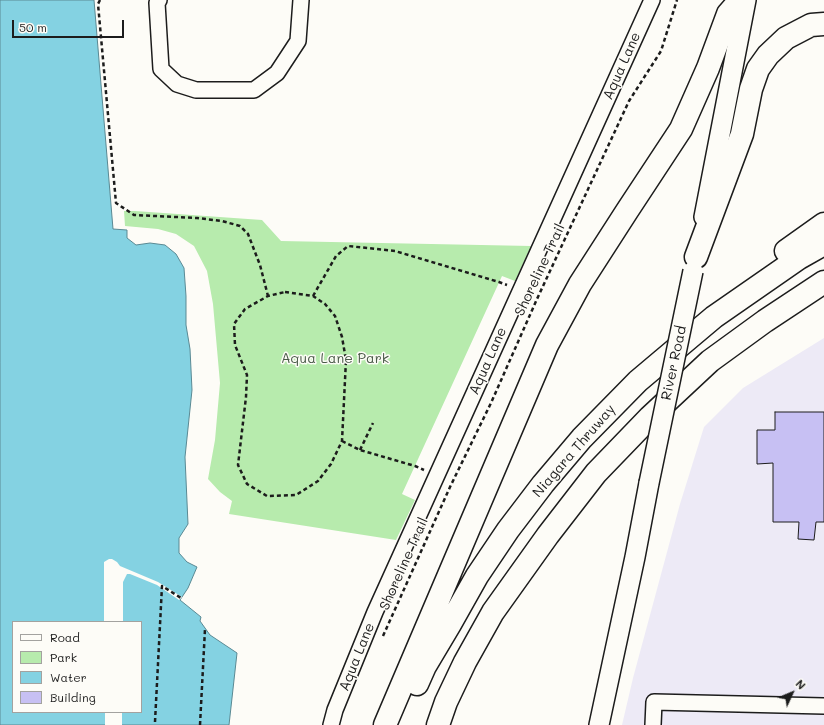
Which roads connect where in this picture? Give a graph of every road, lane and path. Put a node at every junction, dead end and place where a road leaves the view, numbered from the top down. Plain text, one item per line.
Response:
1 (100, 0) edge
2 (159, 0) edge
3 (301, 0) edge
4 (652, 0) edge
5 (677, 0) edge
6 (740, 0) edge
7 (746, 0) edge
8 (824, 24) edge
9 (824, 224) edge
10 (824, 244) edge
11 (694, 264) junction
12 (824, 282) edge
13 (520, 291) junction
14 (268, 296) junction
15 (313, 296) junction
16 (373, 423) dead end
17 (342, 441) junction
18 (360, 450) junction
19 (437, 475) junction
20 (535, 496) junction
21 (181, 598) dead end
22 (205, 629) dead end
23 (380, 643) dead end
24 (824, 706) edge
25 (155, 722) dead end
26 (200, 725) edge
27 (331, 725) edge
28 (385, 725) edge
29 (398, 725) edge
30 (438, 725) edge
31 (599, 725) edge
32 (653, 725) edge

1 - 14 path
2 - 3 street
4 - 13 street, Aqua Lane
5 - 23 path, Shoreline Trail
6 - 28 highway
7 - 11 main road, River Road
8 - 11 highway
9 - 20 highway
10 - 20 highway, Niagara Thruway
11 - 31 main road, River Road, bridge
12 - 30 highway
13 - 15 path
13 - 19 street, Aqua Lane
14 - 15 path
14 - 17 path
15 - 17 path
16 - 18 path
17 - 18 path
18 - 19 path
19 - 27 street, Aqua Lane
20 - 29 highway, Niagara Thruway
21 - 25 path
22 - 26 path
24 - 32 street

